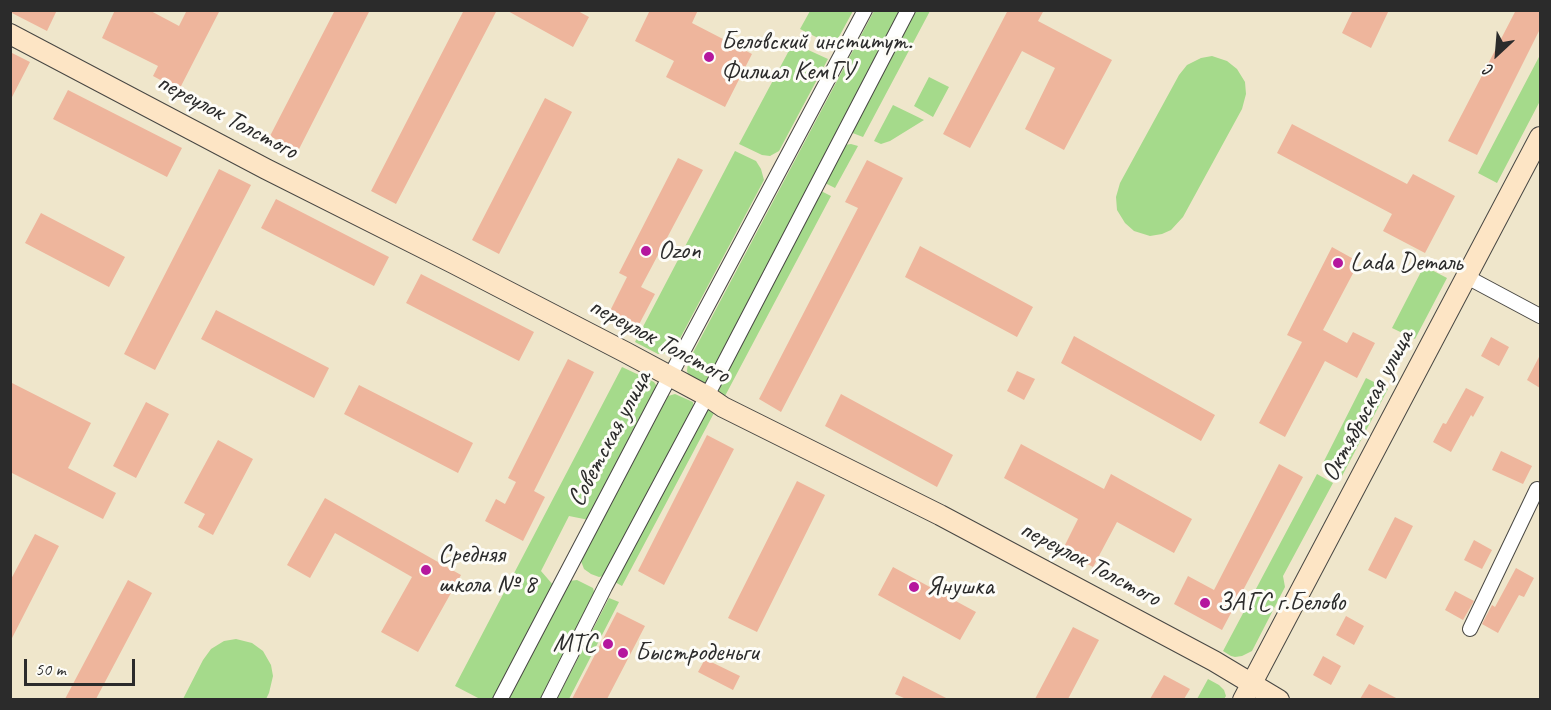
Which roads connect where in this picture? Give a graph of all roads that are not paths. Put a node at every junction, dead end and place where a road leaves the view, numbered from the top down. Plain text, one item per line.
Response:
1 (865, 10) edge
2 (908, 10) edge
3 (10, 34) edge
4 (1540, 137) edge
5 (1467, 277) junction
6 (1540, 316) edge
7 (670, 376) junction
8 (707, 396) junction
9 (1540, 491) edge
10 (1470, 629) dead end
11 (1247, 692) edge
12 (500, 699) edge
13 (548, 699) edge
14 (1279, 699) edge

1 - 7 street, Советская улица
2 - 8 street
3 - 7 street, переулок Толстого
4 - 5 street, Октябрьская улица
5 - 6 street
5 - 11 street, Октябрьская улица
7 - 8 street, переулок Толстого
7 - 12 street, Советская улица
8 - 11 street, переулок Толстого
8 - 13 street
9 - 10 street
11 - 14 street, переулок Толстого

